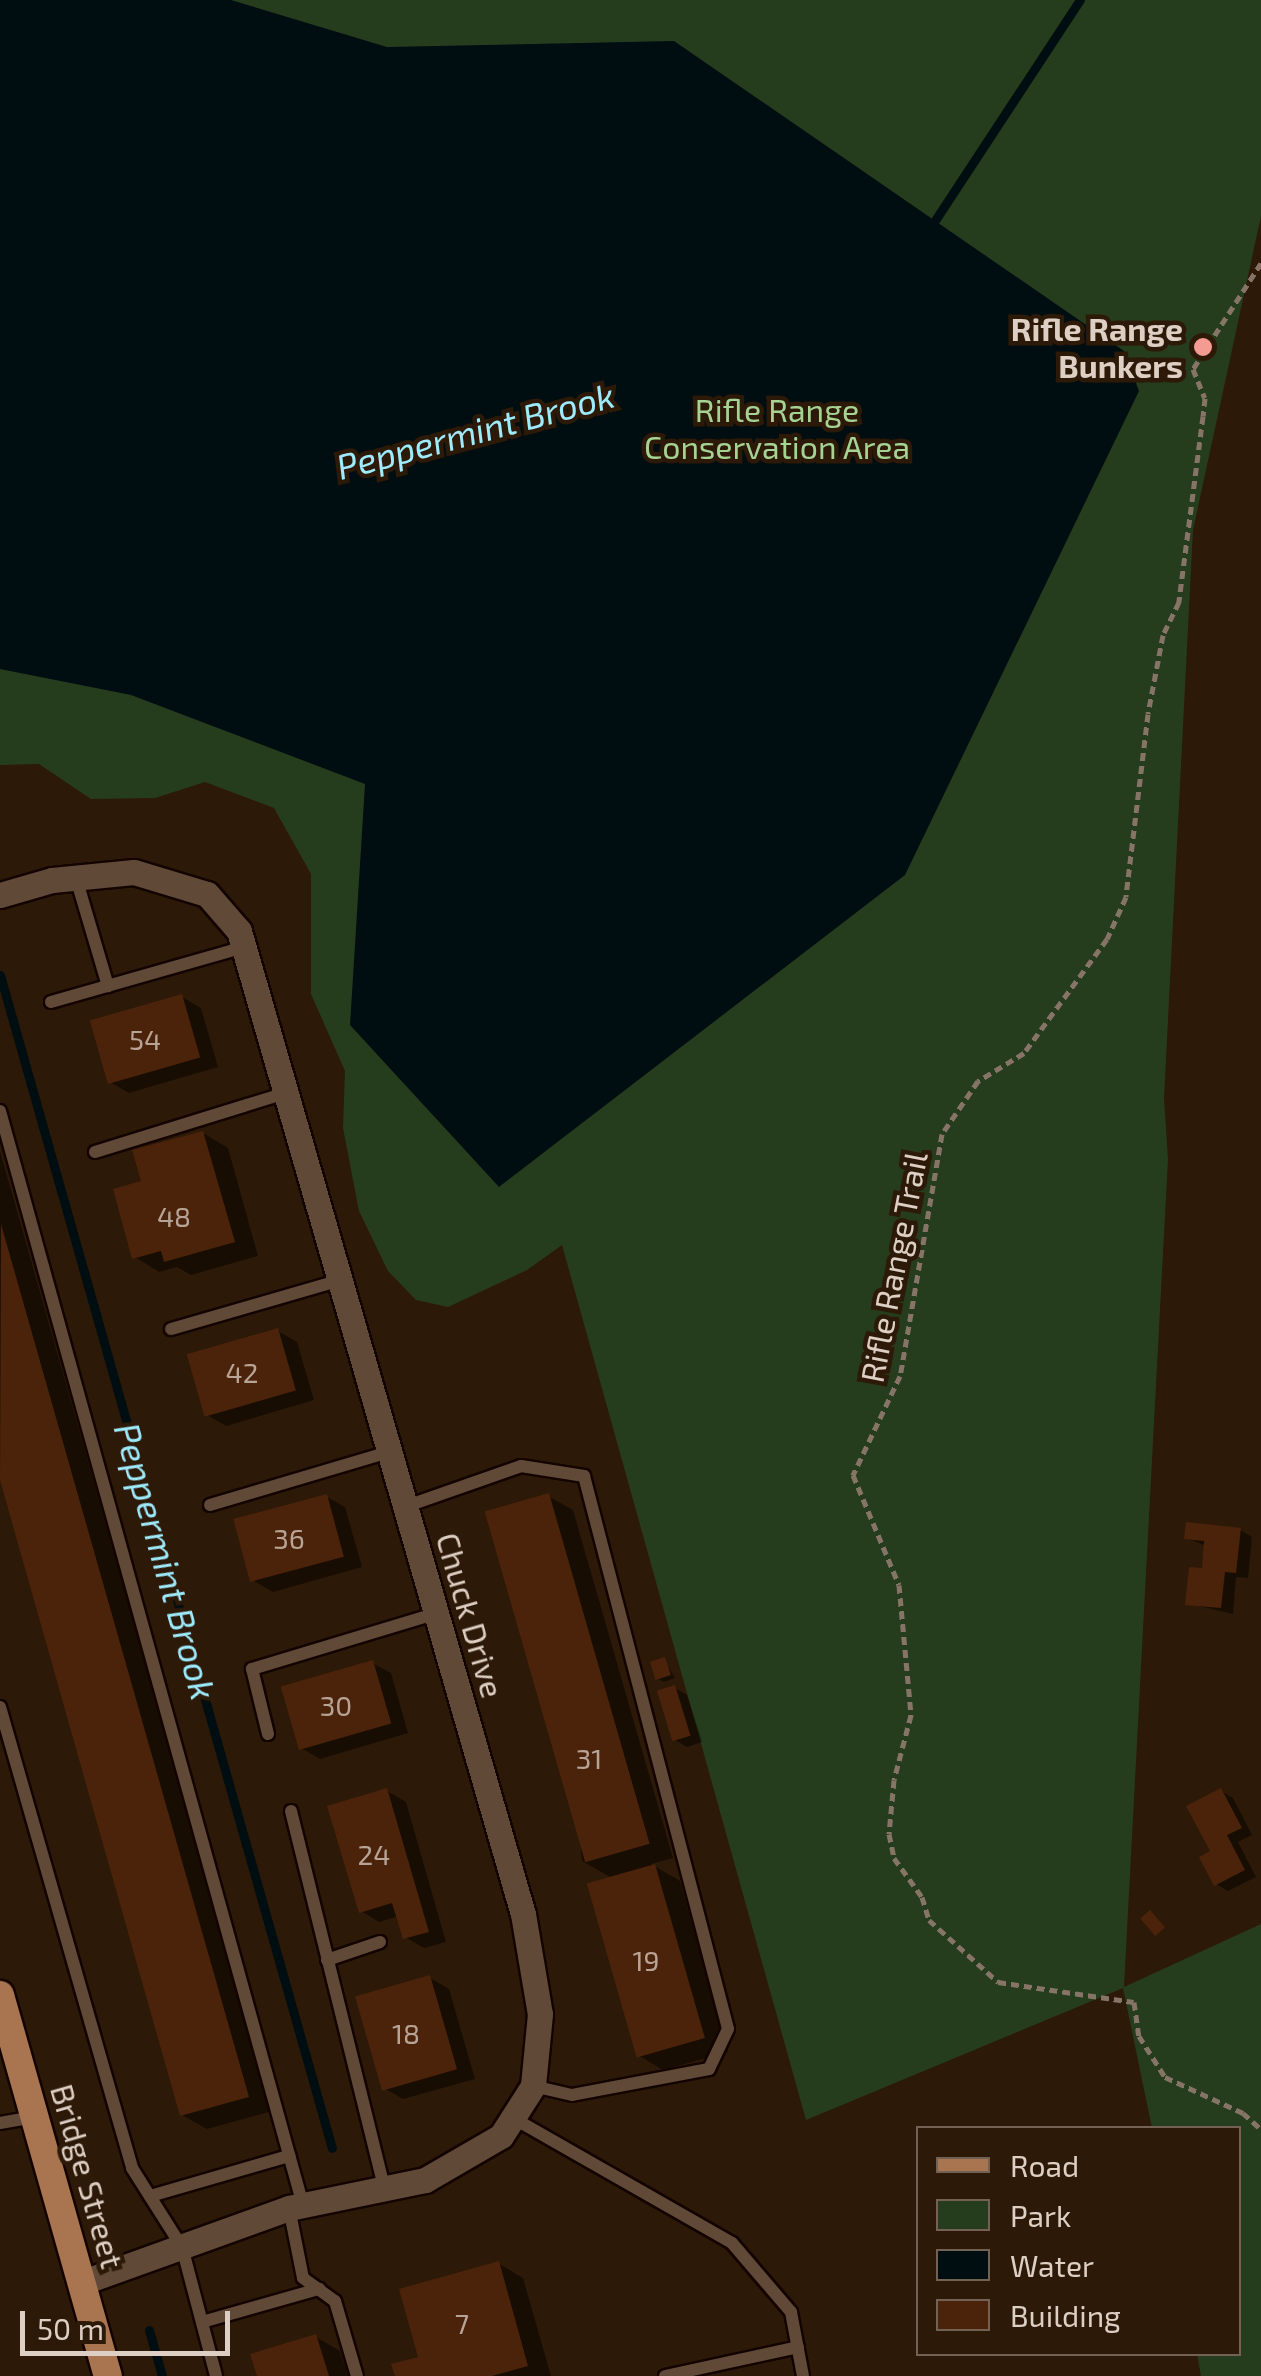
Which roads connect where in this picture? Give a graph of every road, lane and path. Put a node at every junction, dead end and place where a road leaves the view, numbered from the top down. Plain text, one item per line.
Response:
1 (1261, 263) edge
2 (76, 878) junction
3 (0, 894) edge
4 (244, 947) junction
5 (108, 986) junction
6 (51, 1002) dead end
7 (288, 1092) junction
8 (0, 1111) edge
9 (96, 1152) dead end
10 (344, 1279) junction
11 (171, 1330) dead end
12 (392, 1451) junction
13 (210, 1505) dead end
14 (407, 1506) junction
15 (436, 1613) junction
16 (0, 1706) edge
17 (268, 1734) dead end
18 (291, 1811) dead end
19 (380, 1942) dead end
20 (327, 1960) junction
21 (0, 1995) edge
22 (533, 2086) junction
23 (35, 2117) junction
24 (513, 2118) junction
25 (0, 2123) edge
26 (1261, 2130) edge
27 (289, 2156) junction
28 (384, 2188) junction
29 (150, 2196) junction
30 (296, 2207) junction
31 (182, 2247) junction
32 (82, 2283) junction
33 (319, 2289) junction
34 (202, 2322) junction
35 (798, 2347) junction
36 (108, 2376) edge
37 (216, 2376) edge
38 (357, 2376) edge
39 (665, 2376) edge
40 (803, 2376) edge

1 - 26 path, Rifle Range Trail
2 - 3 street, Chuck Drive
2 - 4 street, Chuck Drive
2 - 5 lane
4 - 5 lane
4 - 7 street, Chuck Drive
5 - 6 lane
7 - 9 lane
7 - 10 street, Chuck Drive
8 - 27 lane
10 - 11 lane
10 - 12 street, Chuck Drive
12 - 13 lane
12 - 14 street, Chuck Drive
14 - 15 street, Chuck Drive
14 - 22 lane
15 - 17 lane
15 - 22 street, Chuck Drive
16 - 29 lane
18 - 20 lane
19 - 20 lane
20 - 28 lane
21 - 23 main road, Bridge Street
22 - 24 street, Chuck Drive
23 - 25 lane
23 - 32 main road, Bridge Street
24 - 28 street, Chuck Drive
24 - 35 lane
27 - 29 lane
27 - 30 lane
28 - 30 street, Chuck Drive
29 - 31 lane
30 - 31 street, Chuck Drive
30 - 33 lane
31 - 32 street, Chuck Drive
31 - 34 lane
32 - 36 main road, Bridge Street
33 - 34 lane
33 - 38 lane
34 - 37 lane
35 - 39 lane
35 - 40 lane

